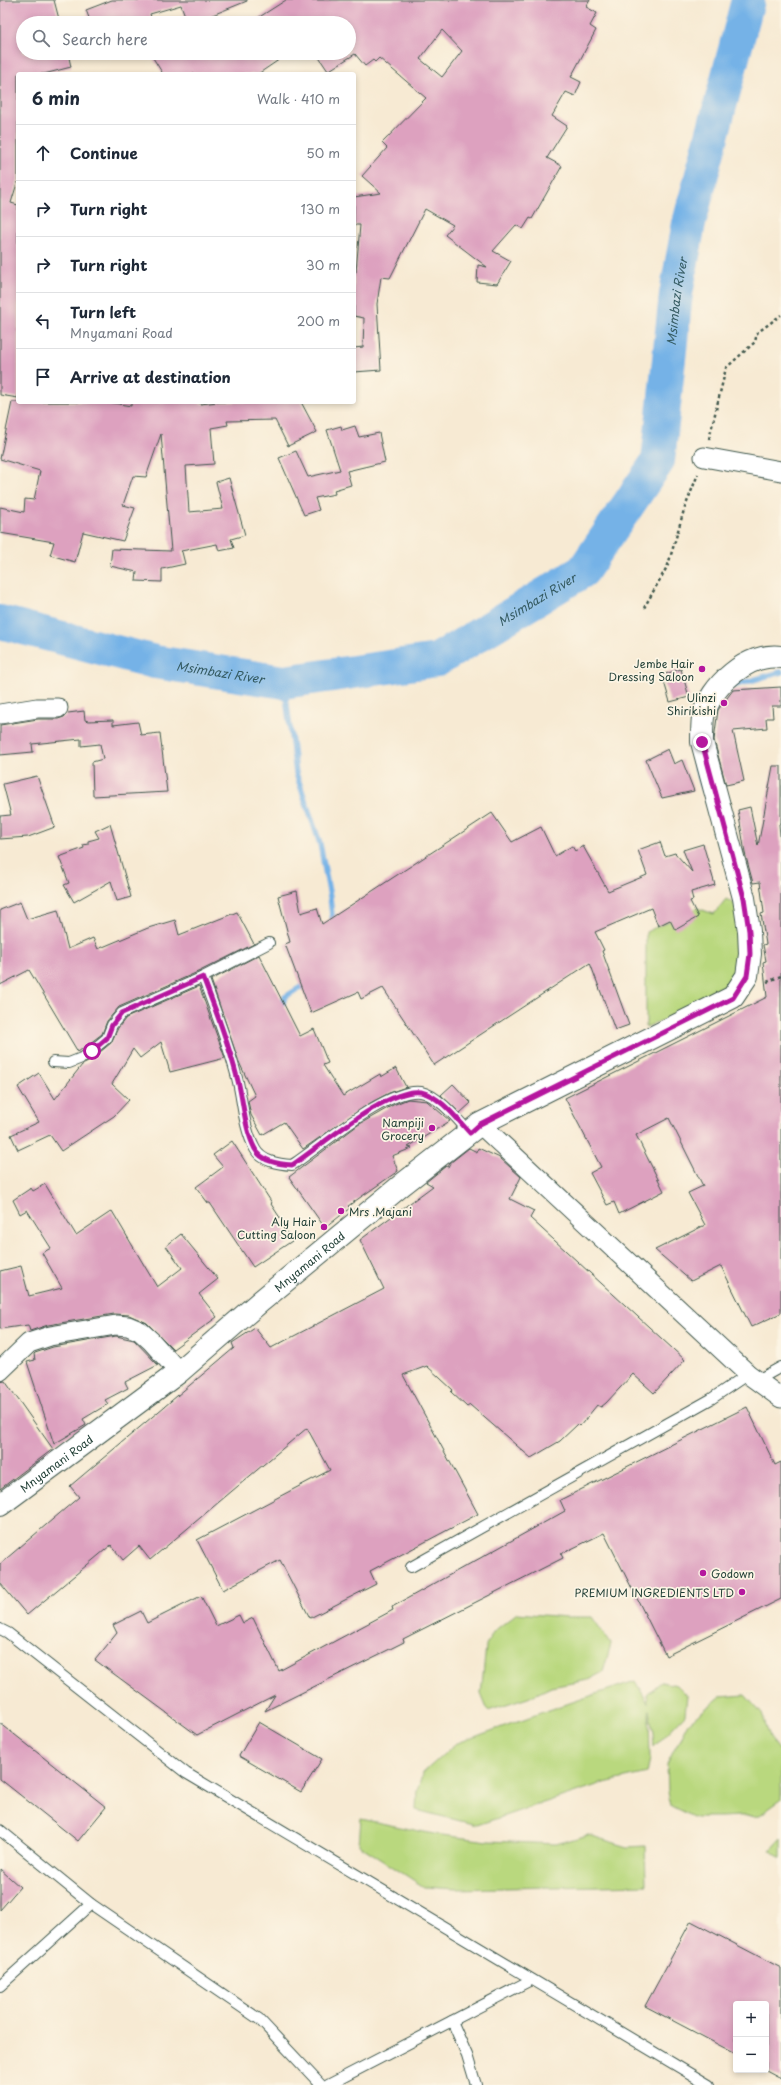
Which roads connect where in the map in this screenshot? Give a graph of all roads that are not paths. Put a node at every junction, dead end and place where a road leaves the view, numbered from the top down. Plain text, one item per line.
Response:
1 (704, 457) dead end
2 (781, 471) edge
3 (781, 657) edge
4 (58, 708) dead end
5 (0, 714) edge
6 (269, 943) dead end
7 (203, 977) junction
8 (53, 1062) dead end
9 (475, 1129) junction
10 (781, 1368) edge
11 (0, 1371) edge
12 (179, 1372) junction
13 (752, 1377) junction
14 (781, 1398) edge
15 (0, 1505) edge
16 (411, 1567) dead end
17 (0, 1629) edge
18 (0, 1830) edge
19 (91, 1904) junction
20 (531, 1980) junction
21 (0, 1986) edge
22 (452, 2021) junction
23 (321, 2085) edge
24 (328, 2085) edge
25 (476, 2085) edge
26 (709, 2085) edge

1 - 2 street
3 - 9 street, Mnyamani Road
4 - 5 street
6 - 7 lane
7 - 8 lane
7 - 9 lane
9 - 12 street, Mnyamani Road
9 - 13 street
10 - 13 lane
11 - 12 street
12 - 15 street, Mnyamani Road
13 - 14 street
13 - 16 lane
17 - 20 lane
18 - 19 lane
19 - 21 lane
19 - 23 lane
20 - 22 lane
20 - 26 lane
22 - 24 lane
22 - 25 lane

